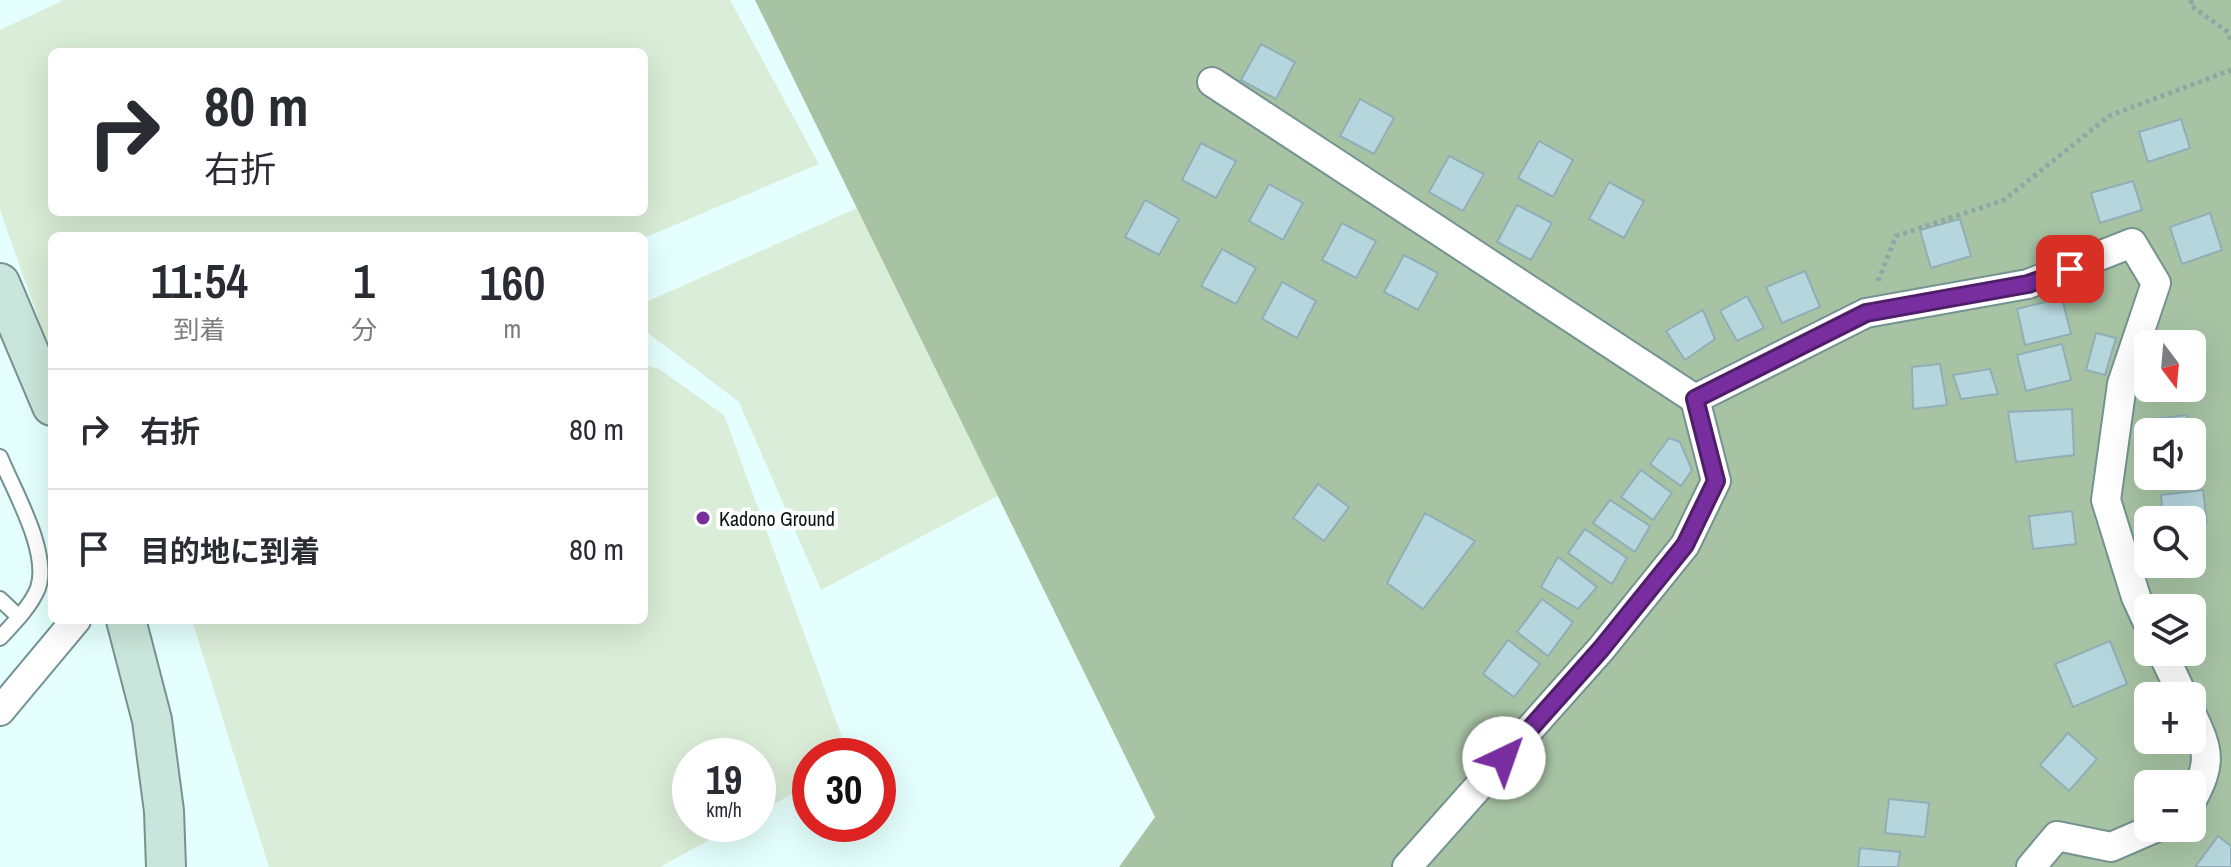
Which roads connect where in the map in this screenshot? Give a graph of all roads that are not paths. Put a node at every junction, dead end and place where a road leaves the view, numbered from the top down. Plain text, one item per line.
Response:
1 (1212, 82) dead end
2 (0, 283) edge
3 (48, 397) edge
4 (1695, 399) junction
5 (0, 457) edge
6 (2135, 594) edge
7 (0, 599) edge
8 (19, 617) junction
9 (73, 624) edge
10 (127, 624) edge
11 (0, 638) edge
12 (0, 711) edge
13 (2206, 744) edge
14 (2204, 770) edge
15 (2134, 837) edge
16 (166, 867) edge
17 (1407, 867) edge
18 (2031, 867) edge

1 - 4 street
2 - 3 street
4 - 6 street
4 - 17 street
5 - 8 lane
7 - 8 lane
8 - 11 lane
9 - 12 street
10 - 16 street
13 - 14 street
15 - 18 street

